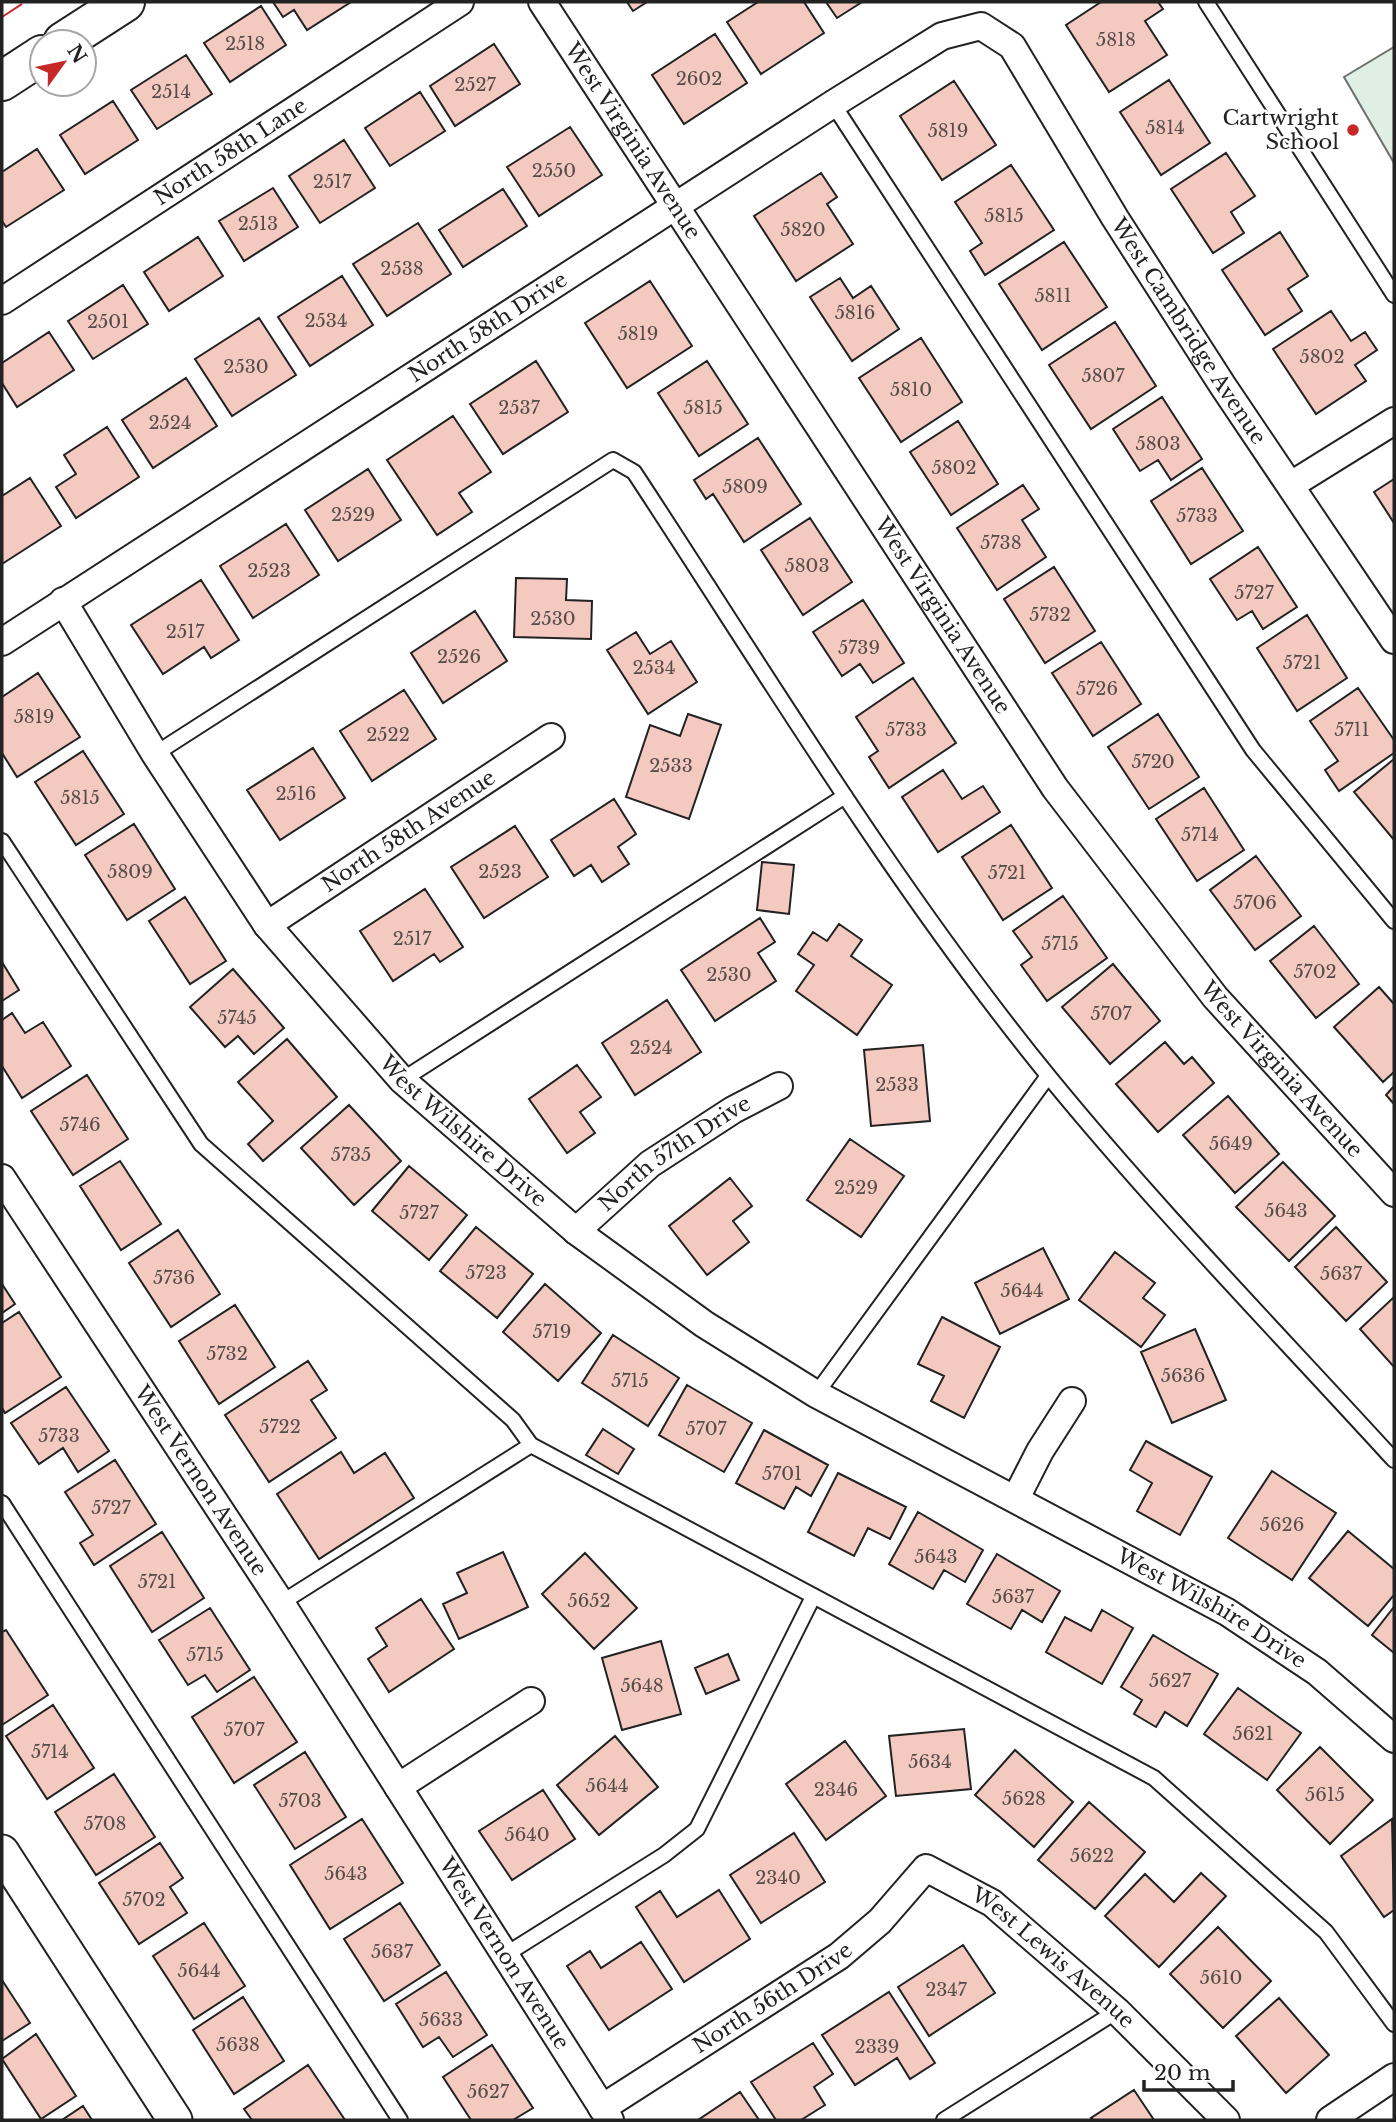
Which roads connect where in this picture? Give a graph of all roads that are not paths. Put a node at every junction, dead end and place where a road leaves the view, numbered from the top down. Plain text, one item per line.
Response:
1 (125, 2) edge
2 (460, 2) edge
3 (542, 2) edge
4 (1206, 2) edge
5 (981, 26) joint
6 (84, 28) edge
7 (28, 64) edge
8 (2, 81) edge
9 (833, 104) junction
10 (677, 206) junction
11 (1394, 295) edge
12 (2, 301) edge
13 (1394, 421) edge
14 (1291, 485) junction
15 (63, 601) junction
16 (1394, 640) edge
17 (2, 642) edge
18 (551, 737) dead end
19 (155, 754) junction
20 (845, 796) junction
21 (2, 841) edge
22 (1394, 921) edge
23 (267, 925) junction
24 (1048, 1076) junction
25 (402, 1080) junction
26 (779, 1086) dead end
27 (2, 1178) edge
28 (1394, 1193) edge
29 (576, 1231) junction
30 (816, 1394) junction
31 (1072, 1401) dead end
32 (531, 1445) junction
33 (1394, 1460) edge
34 (1016, 1499) junction
35 (2, 1503) edge
36 (813, 1597) junction
37 (281, 1603) junction
38 (531, 1701) dead end
39 (1394, 1739) edge
40 (398, 1787) junction
41 (2, 1852) edge
42 (926, 1868) joint
43 (505, 1955) junction
44 (1116, 2011) junction
45 (1394, 2024) edge
46 (1394, 2077) edge
47 (606, 2114) edge
48 (175, 2120) edge
49 (400, 2120) edge
50 (944, 2120) edge
51 (1226, 2120) edge
52 (1330, 2120) edge

1 - 6 main road
2 - 12 street, North 58th Lane
3 - 10 street, West Virginia Avenue
4 - 11 lane
5 - 9 street, North 58th Drive
5 - 14 street, West Cambridge Avenue
7 - 8 main road
9 - 10 street, North 58th Drive
9 - 22 lane
10 - 15 street, North 58th Drive
10 - 28 street, West Virginia Avenue
13 - 14 street
14 - 16 street, West Cambridge Avenue
15 - 17 street, North 58th Drive
15 - 19 street, West Wilshire Drive
18 - 23 street, North 58th Avenue
19 - 20 lane
19 - 23 street, West Wilshire Drive
20 - 24 lane
20 - 25 lane
21 - 32 lane
23 - 25 street, West Wilshire Drive
24 - 30 lane
24 - 33 lane
25 - 29 street, West Wilshire Drive
26 - 29 street, North 57th Drive
27 - 37 street, West Vernon Avenue
29 - 30 street, West Wilshire Drive
30 - 34 street, West Wilshire Drive
31 - 34 street
32 - 36 lane
32 - 37 lane
34 - 39 street, West Wilshire Drive
35 - 49 lane
36 - 43 lane
36 - 45 lane
37 - 40 street, West Vernon Avenue
38 - 40 street
40 - 43 street, West Vernon Avenue
41 - 48 street
42 - 44 street, West Lewis Avenue
42 - 47 street, North 56th Drive
43 - 47 street, West Vernon Avenue
44 - 50 lane
44 - 51 street, West Lewis Avenue
46 - 52 street

